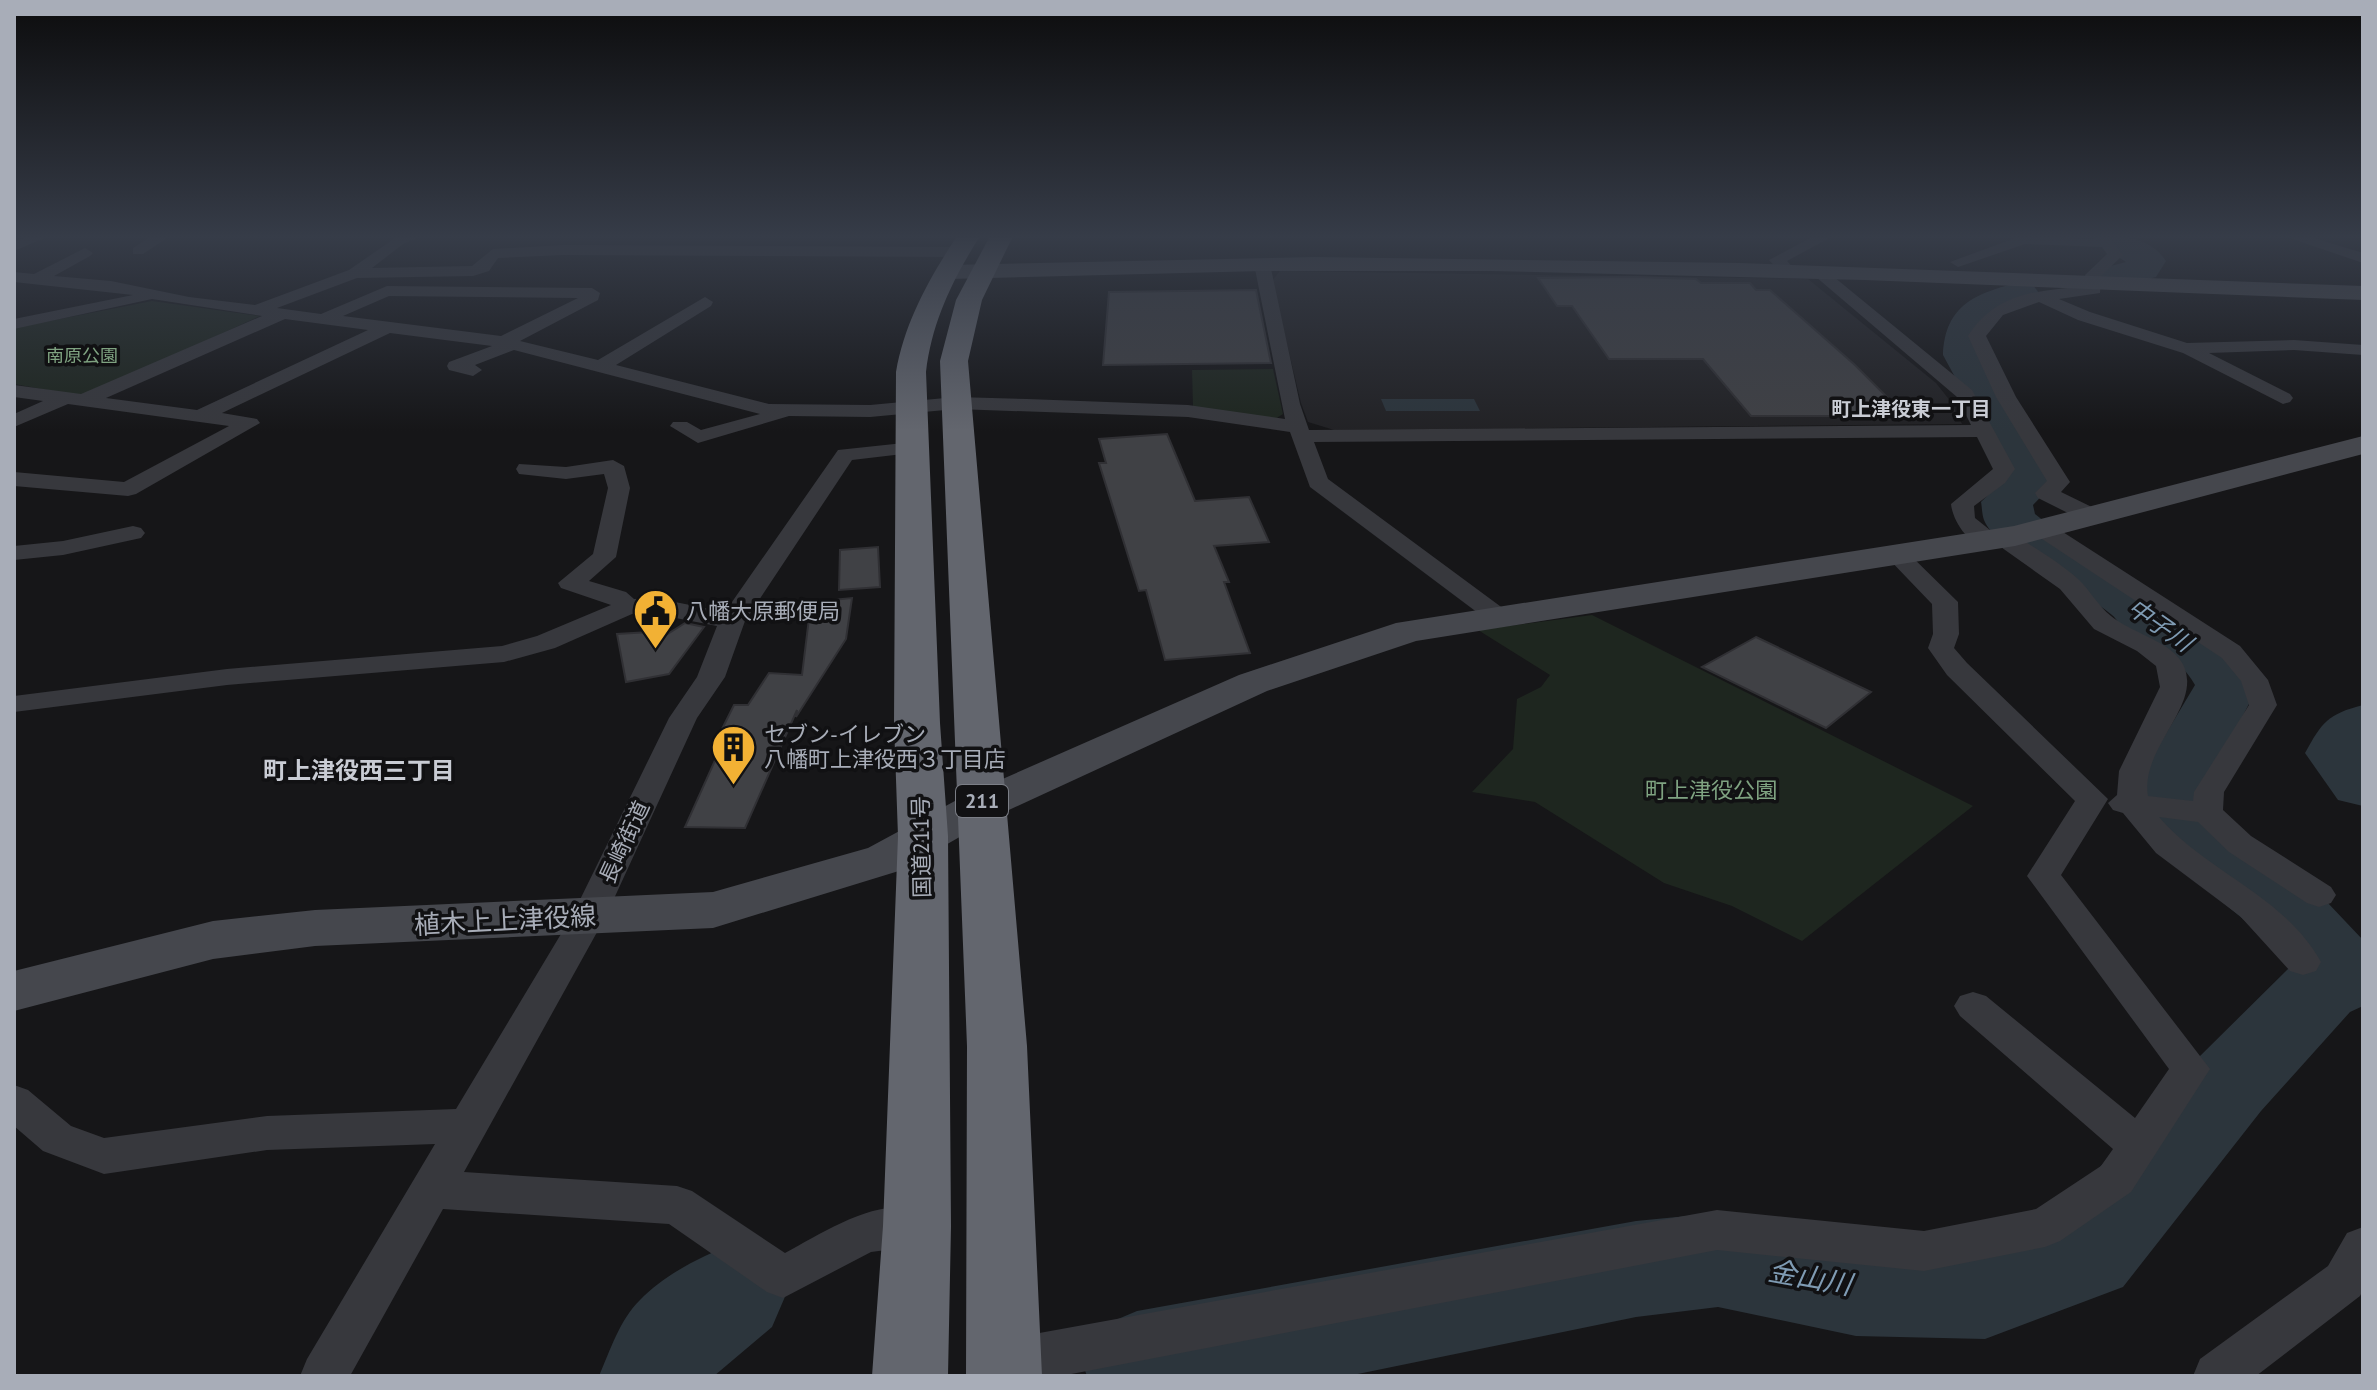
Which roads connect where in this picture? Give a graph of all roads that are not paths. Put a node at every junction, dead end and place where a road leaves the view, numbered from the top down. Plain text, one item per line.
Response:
1 (132, 301) edge
2 (191, 301) edge
3 (280, 301) edge
4 (364, 301) edge
5 (585, 301) edge
6 (965, 301) edge
7 (1270, 301) edge
8 (1853, 301) edge
9 (2030, 301) edge
10 (2051, 301) edge
11 (705, 302) dead end
12 (255, 310) junction
13 (283, 314) junction
14 (325, 318) junction
15 (14, 324) edge
16 (388, 327) junction
17 (507, 343) junction
18 (2186, 348) junction
19 (2363, 350) edge
20 (455, 366) dead end
21 (600, 367) junction
22 (14, 391) edge
23 (1966, 394) junction
24 (2006, 397) junction
25 (2283, 398) dead end
26 (63, 399) junction
27 (86, 400) junction
28 (933, 405) junction
29 (870, 411) junction
30 (790, 412) junction
31 (200, 416) junction
32 (14, 421) edge
33 (680, 426) dead end
34 (1985, 431) junction
35 (1300, 432) junction
36 (913, 448) junction
37 (2359, 449) edge
38 (845, 454) junction
39 (527, 469) dead end
40 (14, 479) edge
41 (2092, 516) junction
42 (133, 533) dead end
43 (2018, 535) junction
44 (14, 553) edge
45 (1897, 555) junction
46 (628, 607) junction
47 (1499, 617) junction
48 (732, 621) junction
49 (14, 704) edge
50 (2092, 799) junction
51 (982, 805) junction
52 (2145, 806) junction
53 (2202, 813) junction
54 (923, 836) junction
55 (2319, 895) dead end
56 (589, 916) junction
57 (2303, 962) dead end
58 (14, 991) edge
59 (1973, 1006) dead end
60 (14, 1102) edge
61 (469, 1126) junction
62 (2138, 1145) junction
63 (433, 1189) junction
64 (917, 1226) junction
65 (2363, 1247) edge
66 (1004, 1370) edge
67 (324, 1376) edge
68 (910, 1376) edge
69 (2217, 1376) edge

1 - 15 street
2 - 12 street
3 - 12 street
4 - 14 street
5 - 17 street
6 - 28 highway, 国道211号 / 211
7 - 35 street
8 - 23 street
9 - 24 street
10 - 18 street
11 - 21 street
12 - 13 street
13 - 14 street
13 - 27 street
14 - 16 street
16 - 17 street
16 - 31 street
17 - 20 street
17 - 21 street
18 - 19 street
18 - 25 street
21 - 30 street
22 - 26 street
23 - 24 street
23 - 34 street
24 - 41 street
26 - 27 street
26 - 32 street
27 - 31 street
28 - 29 street
28 - 35 street
28 - 36 highway, 国道211号 / 211
28 - 51 highway, 国道211号 / 211
29 - 30 street
29 - 38 street, 長崎街道
30 - 33 street
31 - 40 street
34 - 35 street
34 - 43 street
35 - 47 street
36 - 38 street
36 - 54 highway, 国道211号 / 211
37 - 41 street, 植木上上津役線
38 - 48 street, 長崎街道
39 - 46 street
41 - 43 street, 植木上上津役線
42 - 44 street
43 - 45 street, 植木上上津役線
43 - 52 street
43 - 53 street
45 - 47 street, 植木上上津役線
45 - 50 street
46 - 48 street
46 - 49 street
47 - 51 street, 植木上上津役線
48 - 56 street, 長崎街道
50 - 52 street
50 - 62 street
51 - 54 street, 植木上上津役線
51 - 66 highway, 国道211号 / 211
52 - 53 street
52 - 57 street
53 - 55 street
54 - 56 street, 植木上上津役線
54 - 64 highway, 国道211号 / 211
56 - 58 street, 植木上上津役線
56 - 61 street, 長崎街道
59 - 62 street
60 - 61 street
61 - 63 street, 長崎街道
62 - 66 street
63 - 64 street
63 - 67 street, 長崎街道
64 - 68 highway, 国道211号 / 211
65 - 69 street

